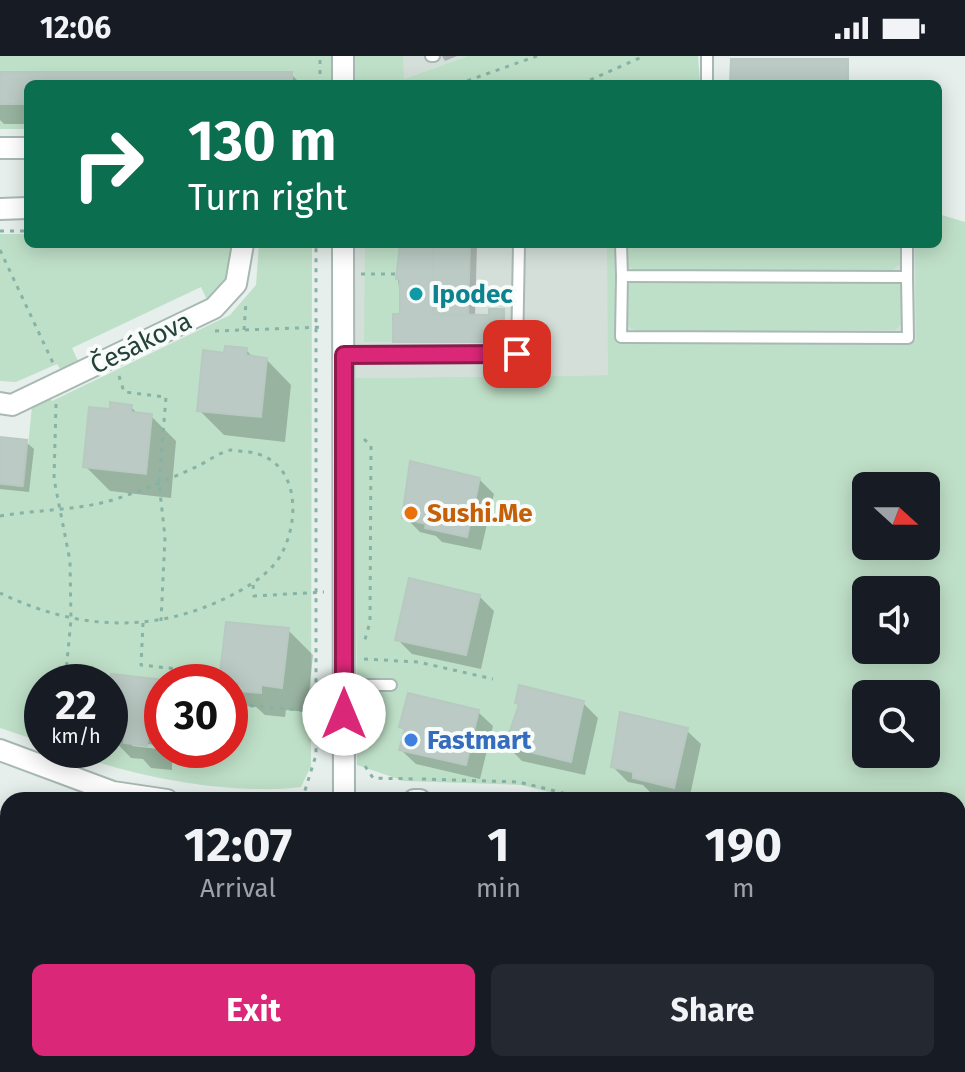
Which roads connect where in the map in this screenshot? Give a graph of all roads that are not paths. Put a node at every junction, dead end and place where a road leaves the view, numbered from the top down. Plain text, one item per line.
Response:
1 (343, 56) edge
2 (707, 56) edge
3 (343, 80) edge
4 (707, 80) edge
5 (0, 148) edge
6 (24, 148) edge
7 (24, 208) edge
8 (0, 209) edge
9 (242, 248) edge
10 (343, 248) edge
11 (519, 248) edge
12 (621, 248) edge
13 (907, 248) edge
14 (622, 276) junction
15 (907, 277) junction
16 (344, 355) junction
17 (0, 403) edge
18 (344, 685) junction
19 (391, 685) dead end
20 (0, 750) edge
21 (113, 792) edge
22 (344, 792) edge

1 - 3 street
2 - 4 lane
5 - 6 street
7 - 8 street
9 - 17 street, Česákova
10 - 16 street
11 - 16 lane
12 - 14 lane
13 - 15 lane
14 - 15 lane
14 - 15 lane
16 - 18 street
18 - 19 lane
18 - 22 street
20 - 21 street

